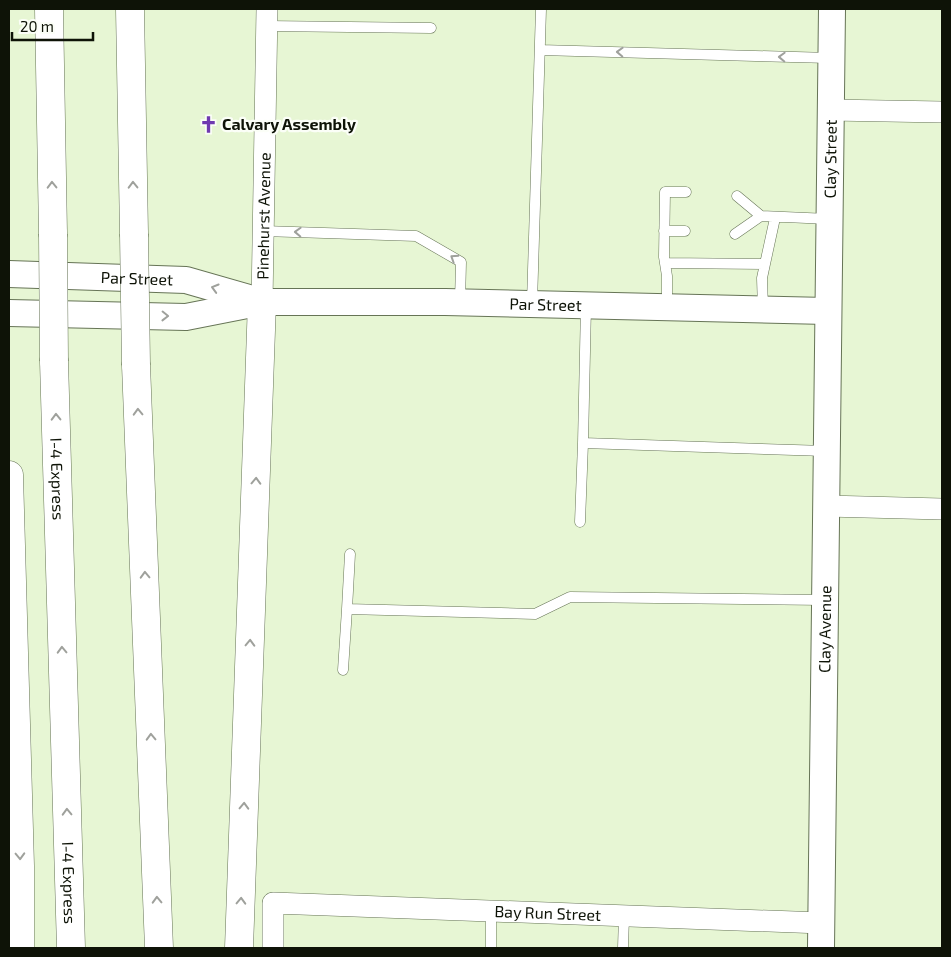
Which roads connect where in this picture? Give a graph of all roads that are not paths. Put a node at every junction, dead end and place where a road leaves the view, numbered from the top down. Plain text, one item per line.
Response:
1 (49, 9) edge
2 (130, 9) edge
3 (541, 9) edge
4 (832, 9) edge
5 (267, 18) edge
6 (431, 28) dead end
7 (540, 50) junction
8 (831, 58) junction
9 (830, 110) junction
10 (942, 112) edge
11 (686, 192) dead end
12 (736, 196) dead end
13 (761, 216) junction
14 (775, 218) junction
15 (829, 219) junction
16 (263, 231) junction
17 (664, 231) junction
18 (685, 231) dead end
19 (735, 234) dead end
20 (665, 263) junction
21 (765, 264) junction
22 (9, 274) edge
23 (262, 302) junction
24 (460, 303) junction
25 (532, 304) junction
26 (586, 305) junction
27 (667, 307) junction
28 (763, 309) junction
29 (827, 311) junction
30 (9, 313) edge
31 (583, 443) junction
32 (826, 451) junction
33 (9, 475) edge
34 (826, 506) junction
35 (942, 509) edge
36 (580, 522) dead end
37 (350, 554) dead end
38 (825, 600) junction
39 (347, 609) junction
40 (343, 670) dead end
41 (492, 911) junction
42 (624, 916) junction
43 (822, 923) junction
44 (20, 948) edge
45 (71, 948) edge
46 (159, 948) edge
47 (239, 948) edge
48 (274, 948) edge
49 (491, 948) edge
50 (624, 948) edge
51 (821, 948) edge

45 -> 1 highway, I-4 Express, bridge
46 -> 2 highway, bridge
3 - 7 lane
4 - 8 street, Clay Street
5 - 6 lane
5 - 16 street, Pinehurst Avenue
8 -> 7 lane
7 - 25 lane
8 - 9 street, Clay Street
9 - 10 street
9 - 15 street, Clay Street
11 - 17 lane
12 - 13 lane
13 - 14 lane
13 - 19 lane
14 - 15 lane
14 - 21 lane
15 - 29 street, Clay Street
16 - 23 street, Pinehurst Avenue
24 -> 16 lane
17 - 18 lane
17 - 20 lane
20 - 21 lane
20 - 27 lane
21 - 28 lane
23 -> 22 street, Par Street
23 - 24 street, Par Street
30 -> 23 street, Par Street
47 -> 23 highway
24 - 25 street, Par Street
25 - 26 street, Par Street
26 - 27 street, Par Street
26 - 31 lane
27 - 28 street, Par Street
28 - 29 street, Par Street
29 - 32 street, Clay Avenue
31 - 32 lane
31 - 36 lane
32 - 34 street, Clay Avenue
33 -> 44 highway
34 - 35 street
34 - 38 street, Clay Avenue
37 - 39 lane
38 - 39 lane
38 - 43 street, Clay Avenue
39 - 40 lane
41 - 42 street, Bay Run Street
41 - 48 street, Bay Run Street
41 - 49 lane
42 - 43 street, Bay Run Street
42 - 50 lane
43 - 51 street, Clay Avenue

